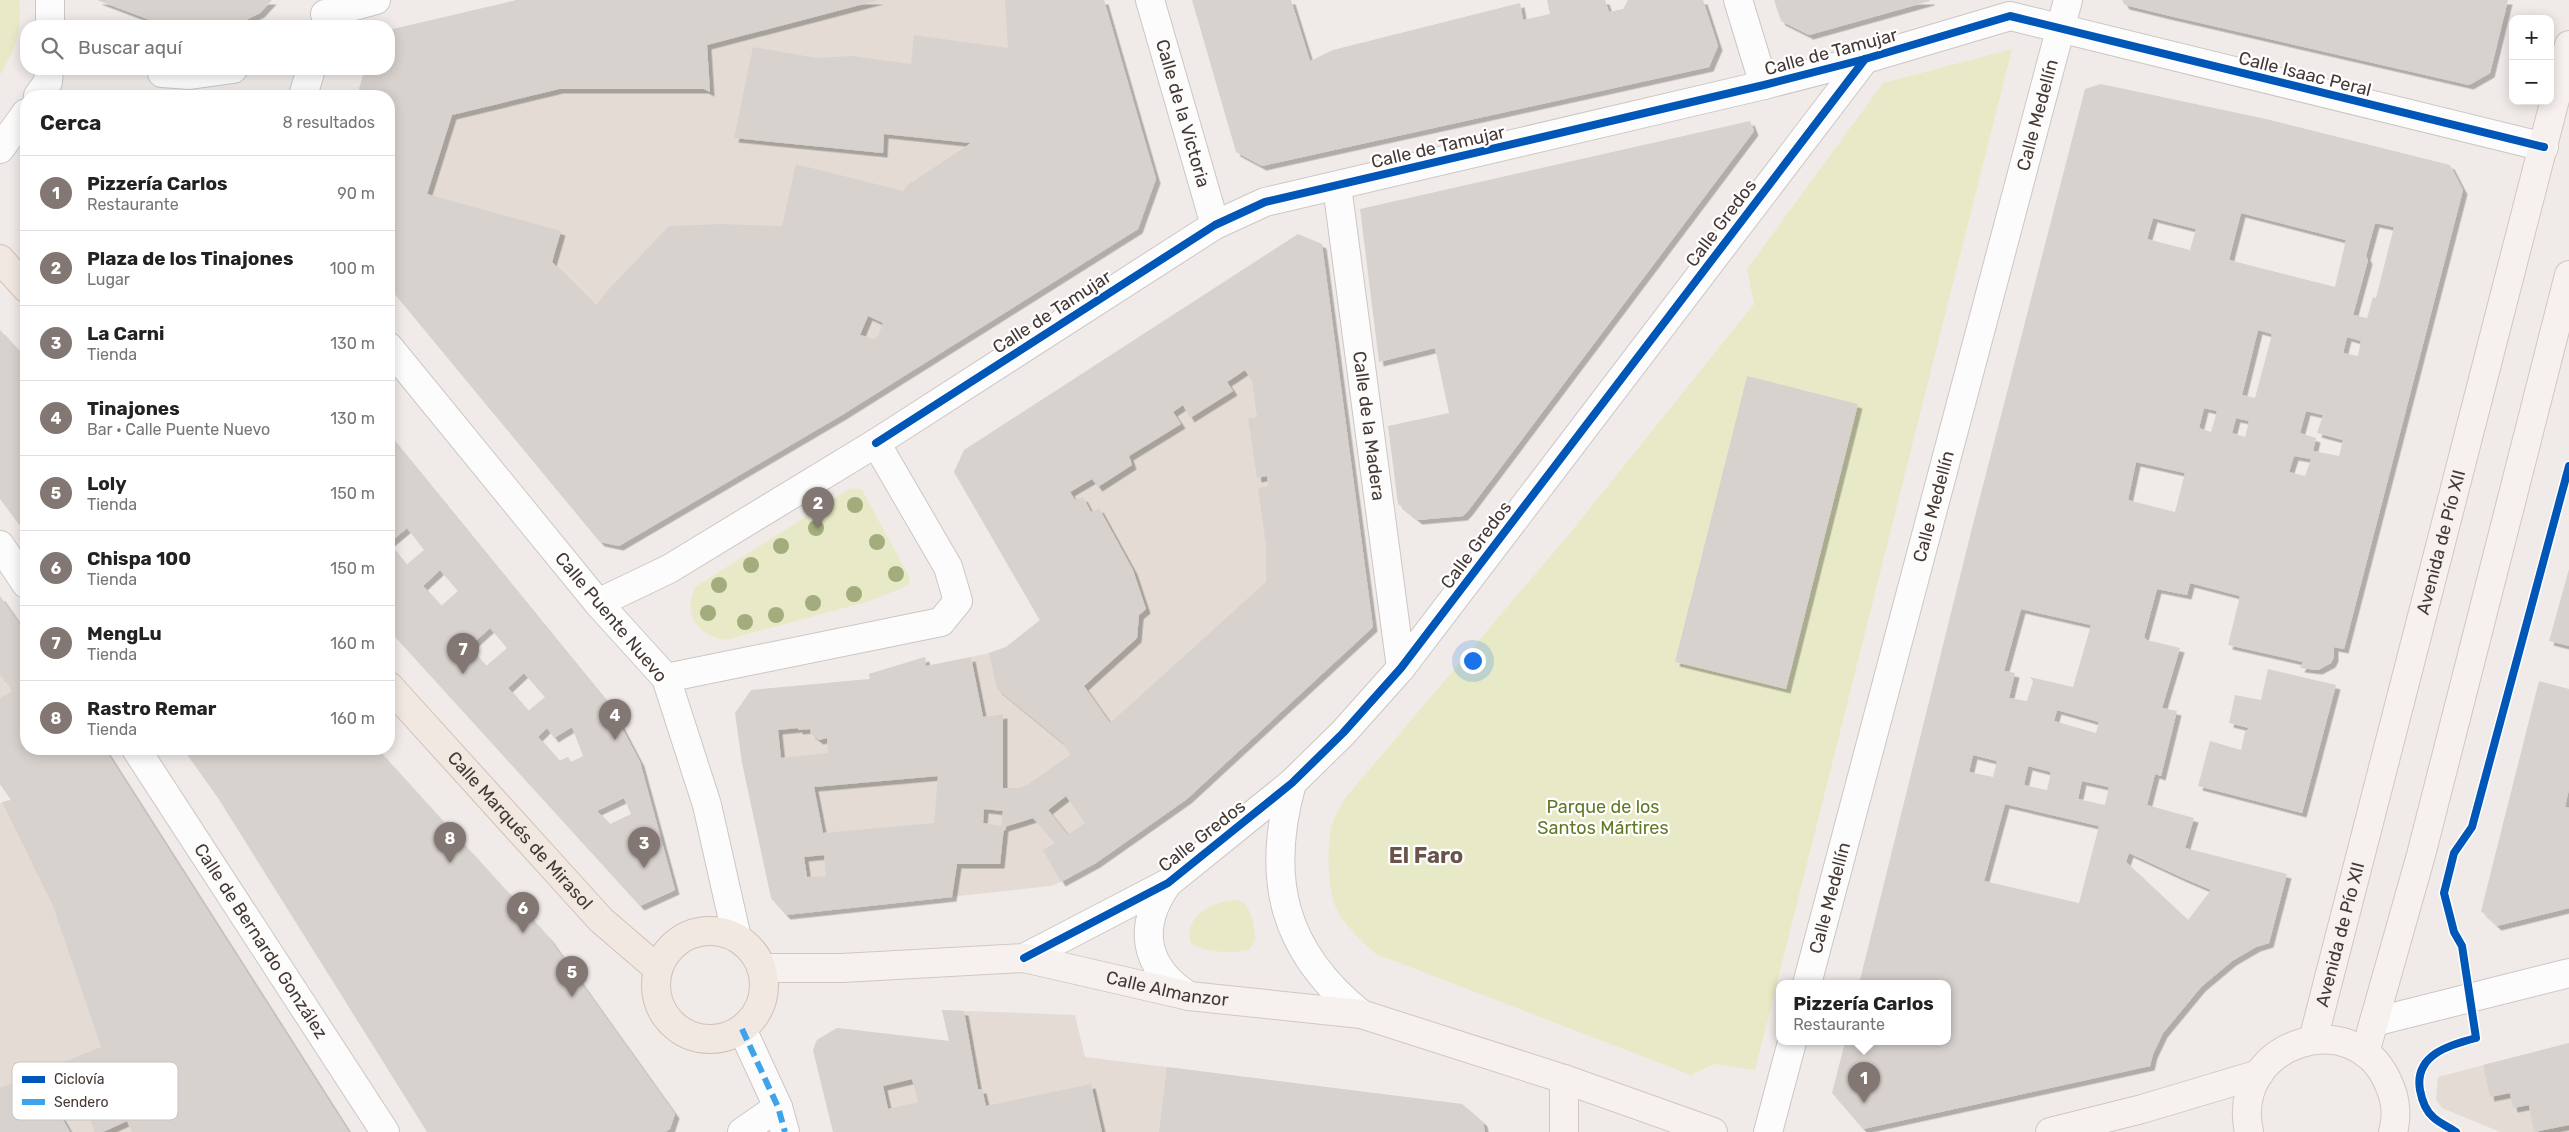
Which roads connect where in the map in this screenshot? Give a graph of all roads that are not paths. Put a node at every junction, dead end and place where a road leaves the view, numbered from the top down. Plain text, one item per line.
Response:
1 (50, 0) edge
2 (376, 0) edge
3 (1150, 0) edge
4 (1738, 0) edge
5 (2068, 0) edge
6 (327, 13) edge
7 (50, 20) edge
8 (2060, 29) junction
9 (2569, 46) edge
10 (1866, 59) junction
11 (158, 75) edge
12 (309, 75) edge
13 (1764, 85) junction
14 (175, 90) edge
15 (305, 90) edge
16 (20, 121) edge
17 (2544, 147) junction
18 (0, 149) edge
19 (1337, 186) junction
20 (1216, 225) junction
21 (0, 259) edge
22 (2569, 275) edge
23 (20, 281) edge
24 (395, 354) edge
25 (876, 443) junction
26 (0, 545) edge
27 (20, 575) edge
28 (598, 603) junction
29 (1401, 668) junction
30 (666, 678) junction
31 (395, 693) edge
32 (140, 755) edge
33 (1292, 783) junction
34 (1168, 883) junction
35 (737, 938) junction
36 (1024, 958) junction
37 (762, 968) junction
38 (658, 969) junction
39 (2569, 973) edge
40 (1808, 980) edge
41 (1189, 996) junction
42 (1361, 1014) junction
43 (2374, 1022) junction
44 (742, 1029) junction
45 (2313, 1040) junction
46 (1791, 1045) edge
47 (2365, 1053) junction
48 (2259, 1074) junction
49 (1564, 1079) junction
50 (782, 1120) edge
51 (2394, 1121) edge
52 (385, 1132) edge
53 (742, 1132) edge
54 (1564, 1132) edge
55 (1713, 1132) edge
56 (1768, 1132) edge
57 (2050, 1132) edge
58 (2249, 1132) edge
59 (2412, 1132) edge

1 - 7 street
2 - 6 street
3 - 20 street, Calle de la Victoria
4 - 13 street
5 - 8 street, Calle Medellín
8 - 10 street, Calle de Tamujar
8 - 17 street, Calle Isaac Peral
8 - 40 street, Calle Medellín
9 - 17 main road, Avenida de Pío XII
10 - 13 street, Calle de Tamujar
10 - 29 street, Calle Gredos
11 - 14 street
12 - 15 street
13 - 19 street, Calle de Tamujar
16 - 18 street
17 - 45 main road, Avenida de Pío XII
19 - 20 street, Calle de Tamujar
19 - 29 street, Calle de la Madera
20 - 25 street, Calle de Tamujar
21 - 23 main road
22 - 43 main road
24 - 28 street, Calle Puente Nuevo
25 - 28 street, Calle de Tamujar
25 - 30 street
26 - 27 street
28 - 30 street, Calle Puente Nuevo
29 - 33 street, Calle Gredos
30 - 35 street, Calle Puente Nuevo
31 - 38 main road, Calle Marqués de Mirasol
32 - 52 street, Calle de Bernardo González
33 - 34 street, Calle Gredos
33 - 42 street, Calle Gredos
34 - 36 street, Calle Gredos
34 - 41 street, Calle Gredos
35 - 37 main road
35 - 38 main road
36 - 37 main road, Calle Almanzor
36 - 41 main road, Calle Almanzor
37 - 44 main road
38 - 44 main road
39 - 43 street
41 - 42 main road, Calle Almanzor
42 - 49 main road, Calle Almanzor
43 - 47 main road
44 - 50 street
45 - 47 main road
45 - 48 main road
46 - 56 street
47 - 51 main road
48 - 57 main road
48 - 58 main road
49 - 54 main road
49 - 55 main road, Calle Almanzor
50 - 53 street
51 - 59 main road

